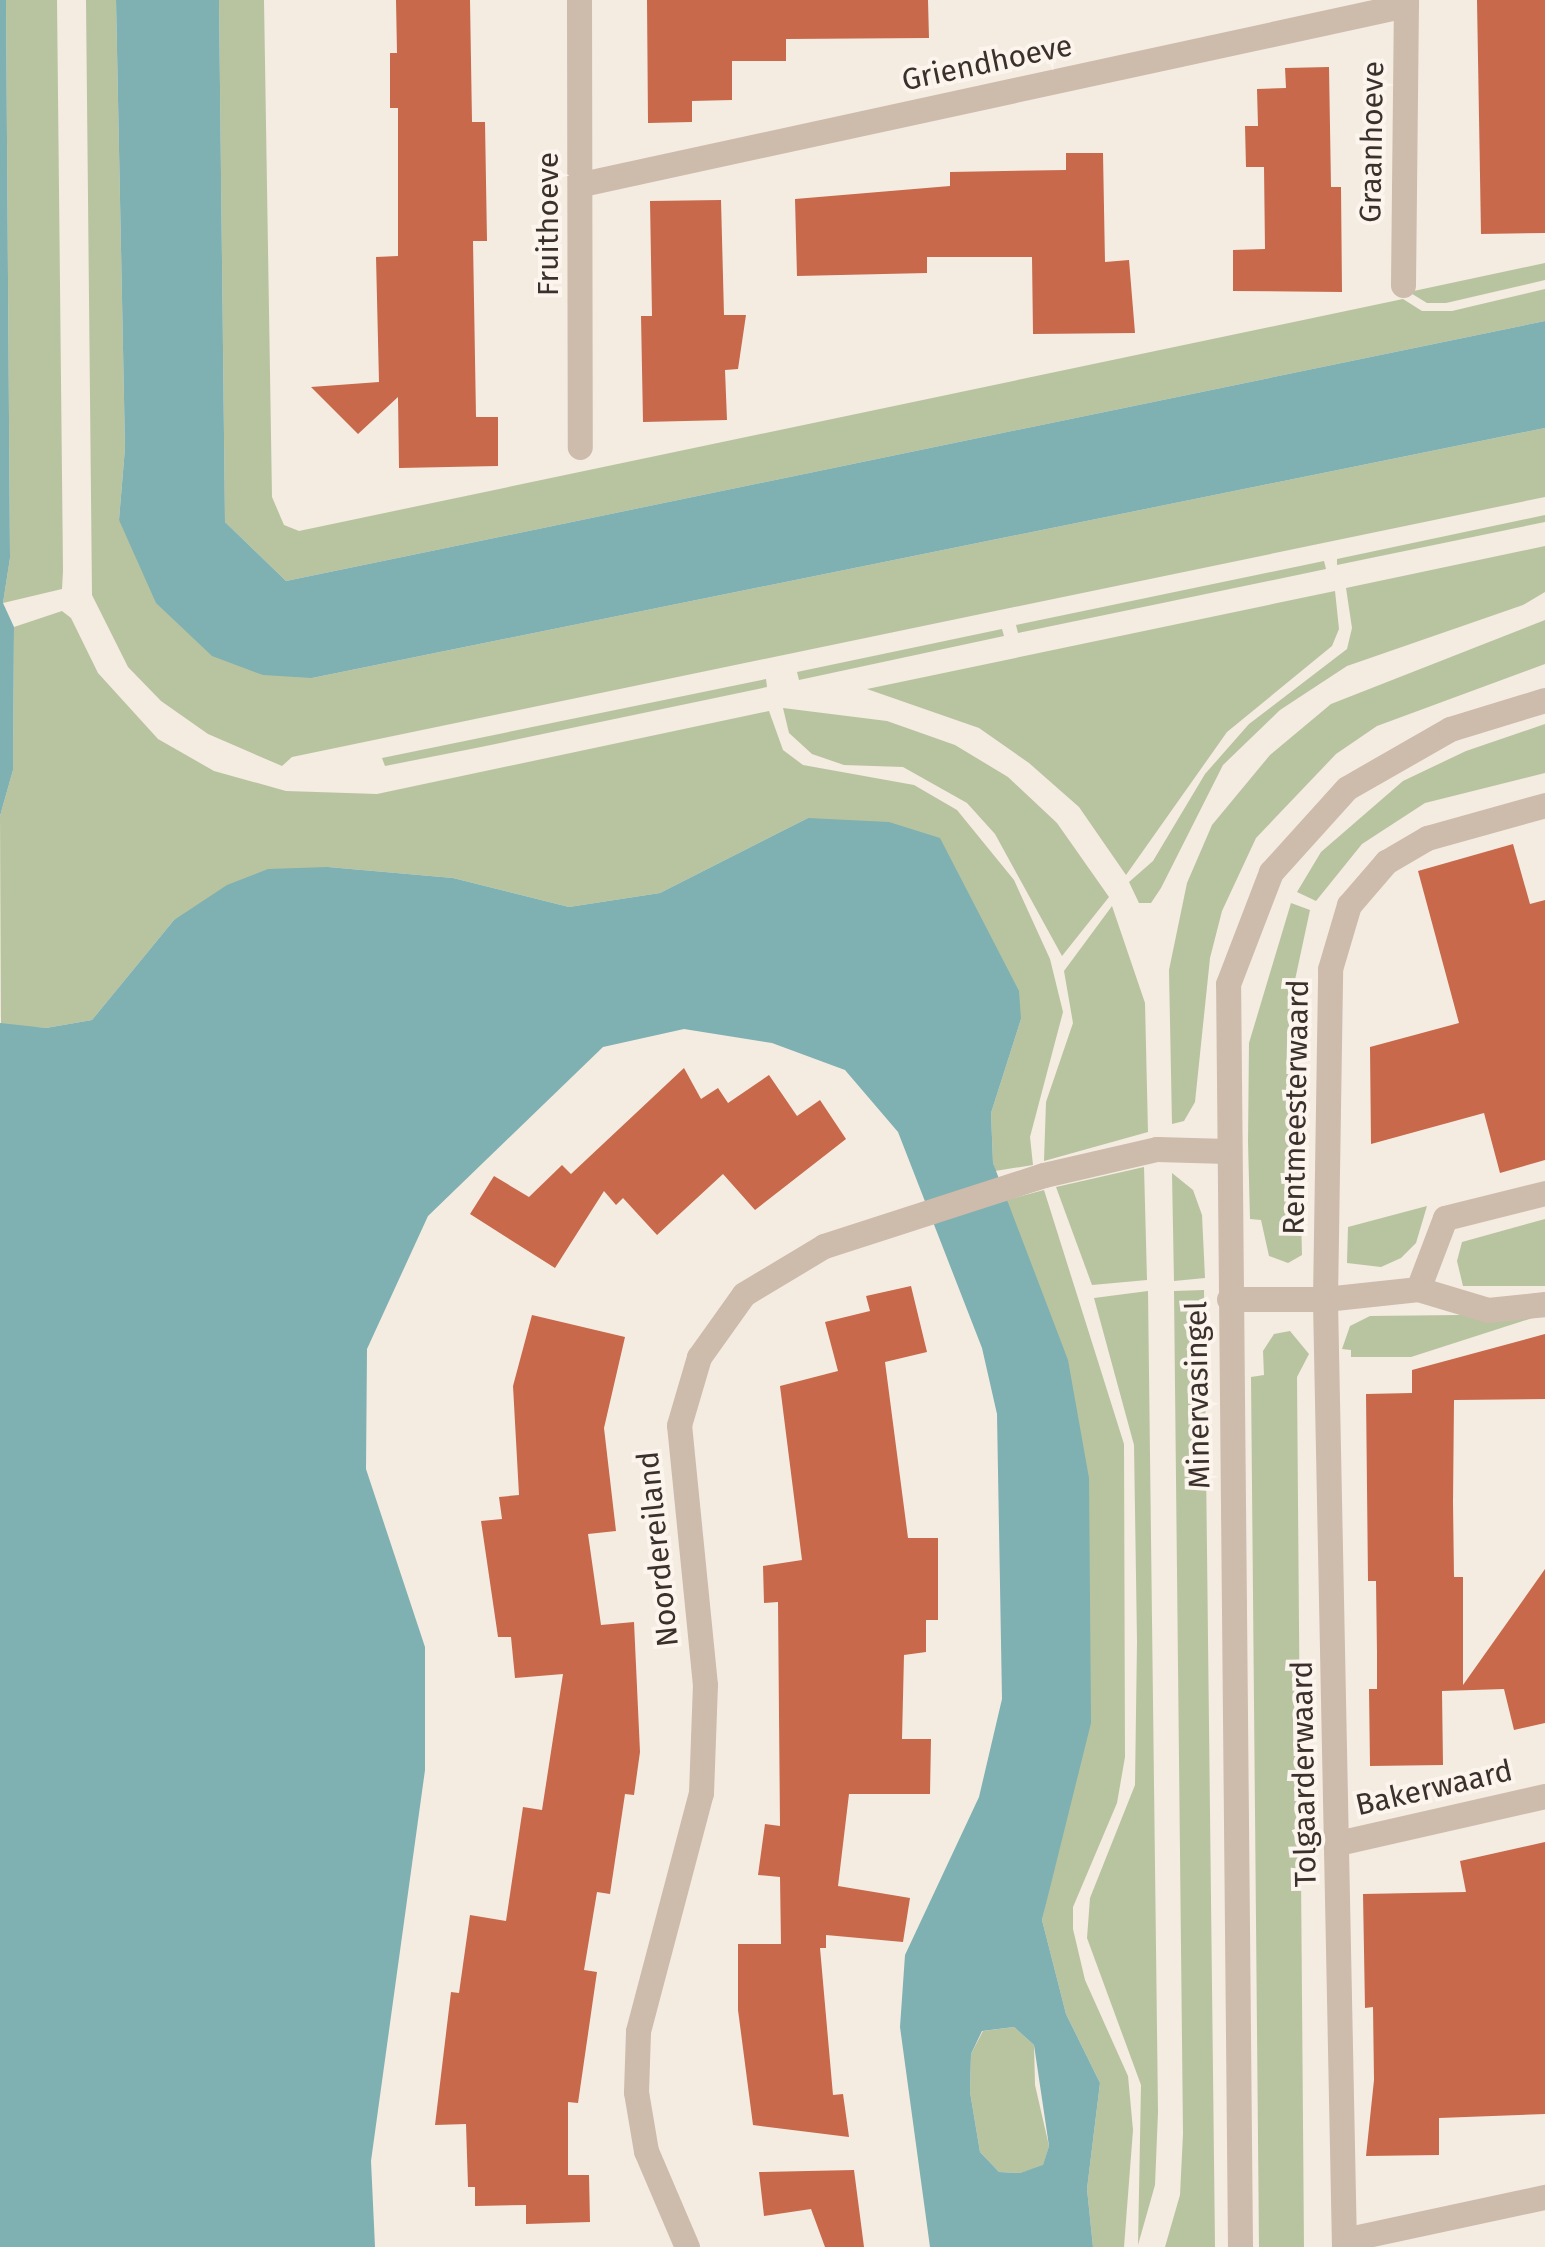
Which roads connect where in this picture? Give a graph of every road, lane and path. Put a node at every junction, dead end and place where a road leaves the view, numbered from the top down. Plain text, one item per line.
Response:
1 (579, 0) edge
2 (1406, 3) edge
3 (582, 184) junction
4 (1403, 285) dead end
5 (580, 447) dead end
6 (1542, 699) edge
7 (1545, 806) edge
8 (1227, 1151) junction
9 (1545, 1192) edge
10 (1418, 1289) junction
11 (1229, 1299) junction
12 (1325, 1300) junction
13 (1545, 1304) edge
14 (1545, 1796) edge
15 (1338, 1843) junction
16 (1545, 2197) edge
17 (1344, 2244) edge
18 (687, 2247) edge
19 (1240, 2247) edge

1 - 3 street, Fruithoeve
2 - 3 street, Griendhoeve
2 - 4 street, Graanhoeve
3 - 5 street, Fruithoeve
6 - 8 street, Minervasingel
7 - 12 street, Rentmeesterwaard
8 - 11 street, Minervasingel
8 - 18 street, Noordereiland
9 - 10 street
10 - 12 street
10 - 13 street
11 - 12 street
11 - 19 street, Minervasingel
12 - 15 street, Tolgaarderwaard
14 - 15 street, Bakerwaard
15 - 17 street, Tolgaarderwaard
16 - 17 street

